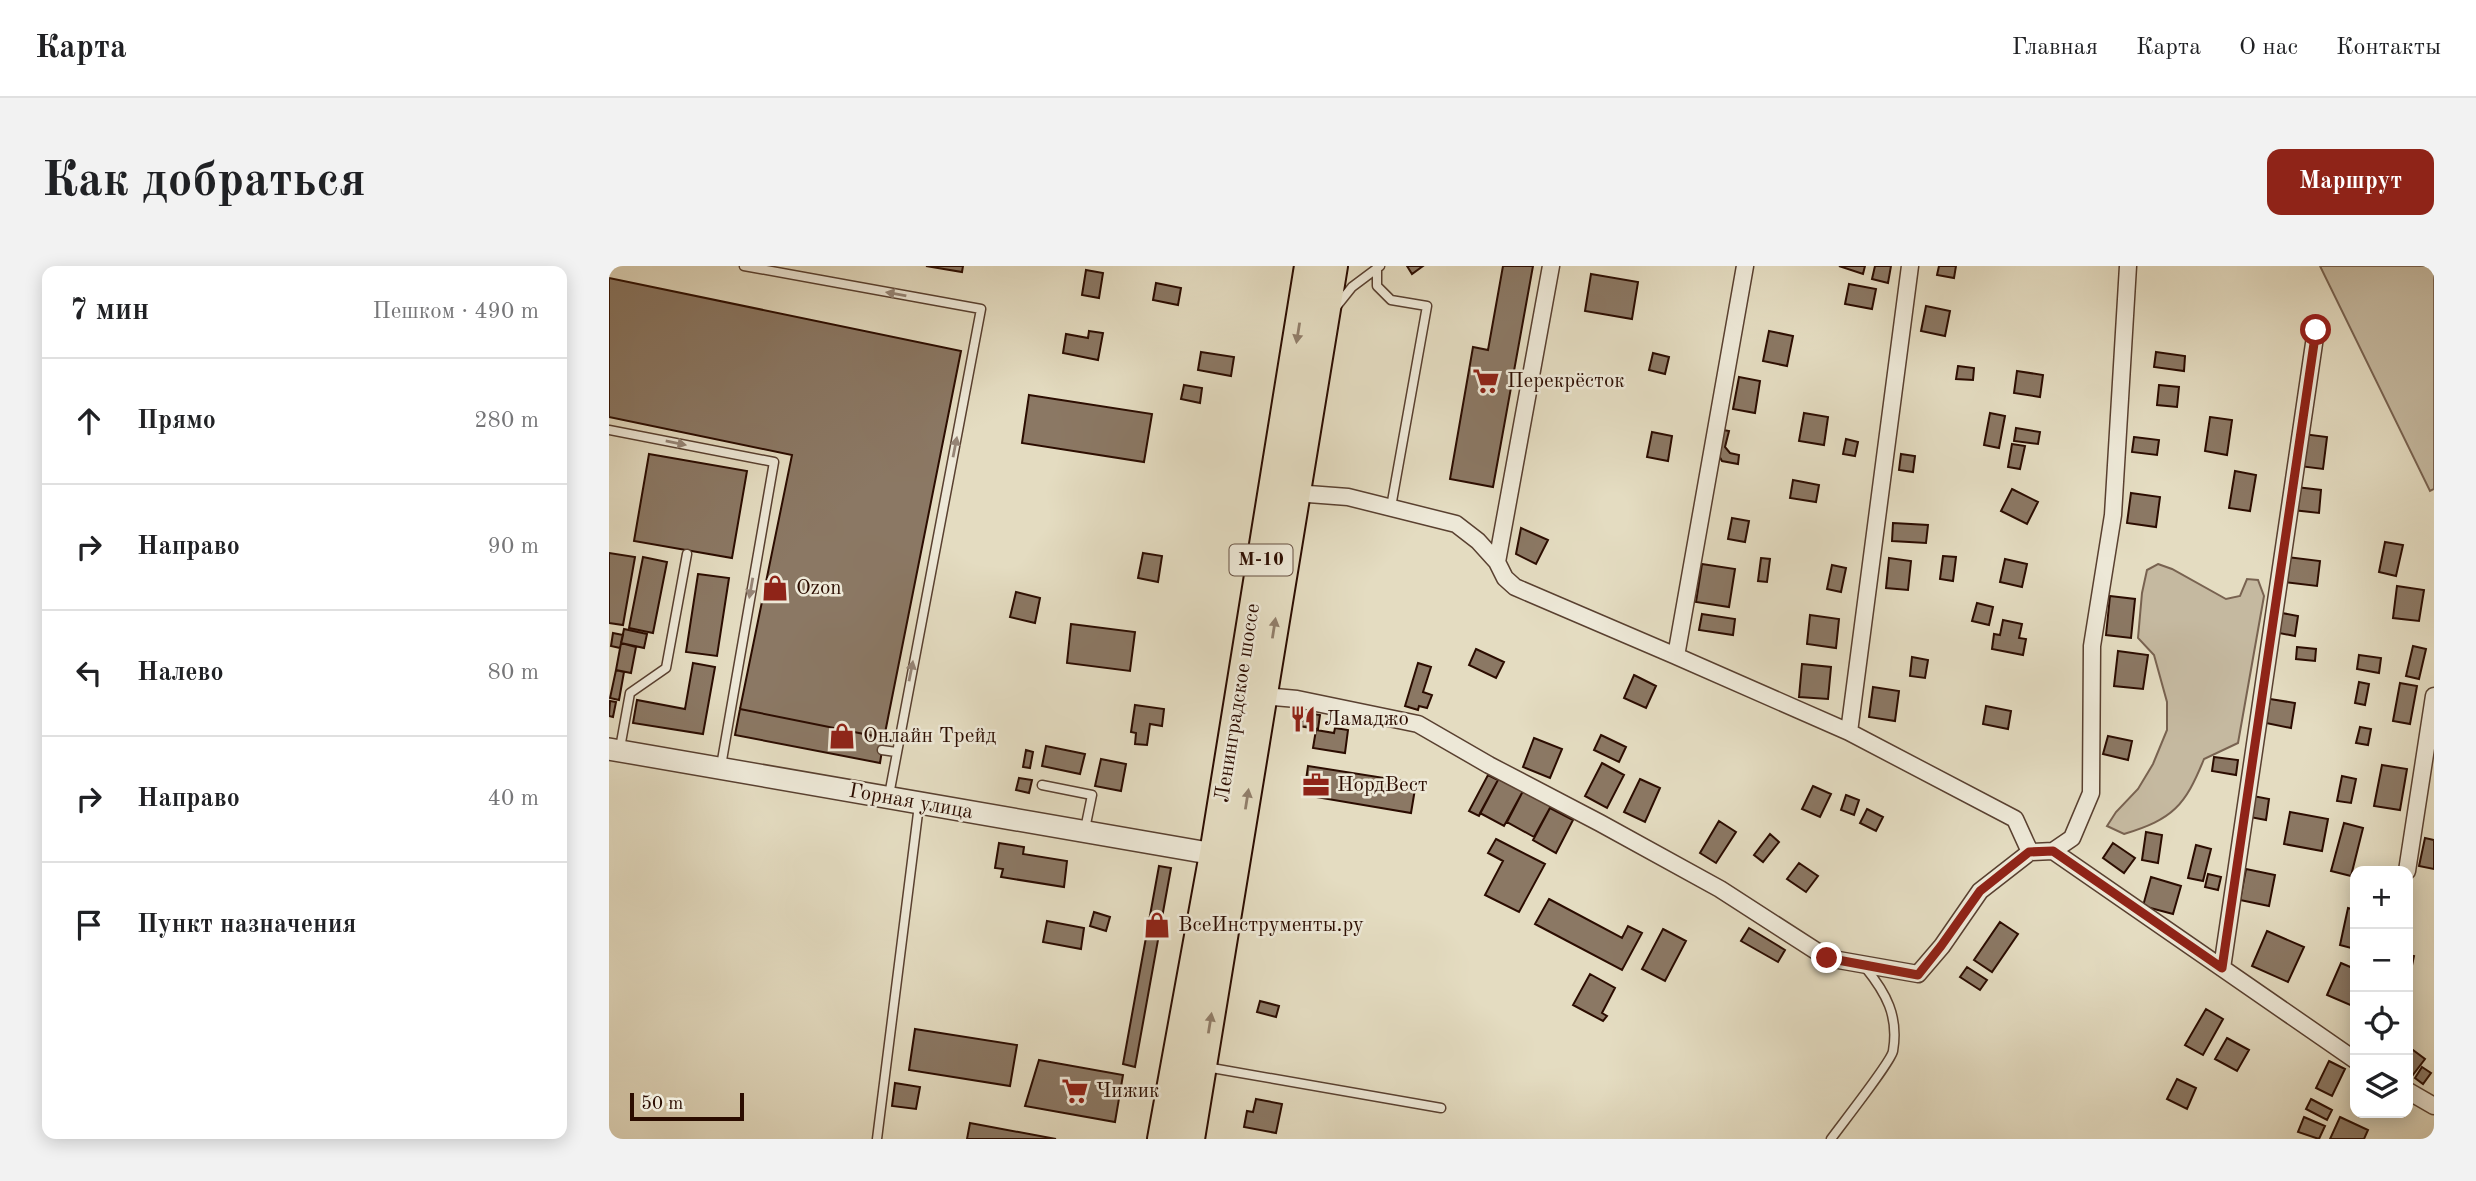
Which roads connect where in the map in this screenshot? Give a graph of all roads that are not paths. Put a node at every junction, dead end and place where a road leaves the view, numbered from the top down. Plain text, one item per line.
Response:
1 (744, 266) edge
2 (1308, 266) edge
3 (1333, 266) edge
4 (1551, 266) edge
5 (1745, 266) edge
6 (1910, 266) edge
7 (2128, 266) edge
8 (1378, 267) edge
9 (2316, 330) dead end
10 (1320, 342) junction
11 (609, 430) edge
12 (1294, 493) junction
13 (1391, 507) junction
14 (687, 554) dead end
15 (1497, 562) junction
16 (1676, 656) junction
17 (2434, 695) edge
18 (1263, 696) junction
19 (1849, 732) junction
20 (614, 750) edge
21 (882, 750) dead end
22 (896, 752) junction
23 (720, 768) junction
24 (1042, 785) dead end
25 (889, 798) junction
26 (919, 804) junction
27 (1084, 832) junction
28 (2053, 851) junction
29 (2029, 852) junction
30 (1214, 853) junction
31 (2408, 866) edge
32 (1863, 965) junction
33 (2222, 968) junction
34 (2350, 1057) edge
35 (1203, 1066) junction
36 (2413, 1094) edge
37 (2434, 1106) edge
38 (1441, 1108) dead end
39 (877, 1139) edge
40 (1162, 1139) edge
41 (1190, 1139) edge
42 (1831, 1139) edge

22 -> 1 lane
2 -> 30 highway, Ленинградское шоссе / М-10
3 - 10 highway, Ленинградское шоссе / М-10
4 - 15 street
5 - 16 street
6 - 19 street
7 - 28 street
8 - 10 lane
8 - 13 lane
9 - 33 street
10 - 12 highway, Ленинградское шоссе / М-10
11 -> 23 lane
12 - 13 street
18 -> 12 highway, Ленинградское шоссе / М-10
13 - 15 street
14 - 20 lane
15 - 16 street
16 - 19 street
17 - 31 street
18 - 32 street
35 -> 18 highway, Ленинградское шоссе / М-10
19 - 29 street
20 - 23 street, Горная улица
21 - 22 lane
22 - 25 lane
23 - 25 street, Горная улица
24 - 27 lane
25 - 26 street, Горная улица
26 - 27 street, Горная улица
26 - 39 lane
27 - 30 street, Горная улица
28 - 29 street
28 - 33 street
29 - 32 street
30 - 40 highway, Ленинградское шоссе / М-10
32 - 42 lane
33 - 34 street
35 - 38 lane
35 - 41 highway, Ленинградское шоссе / М-10
36 - 37 street

